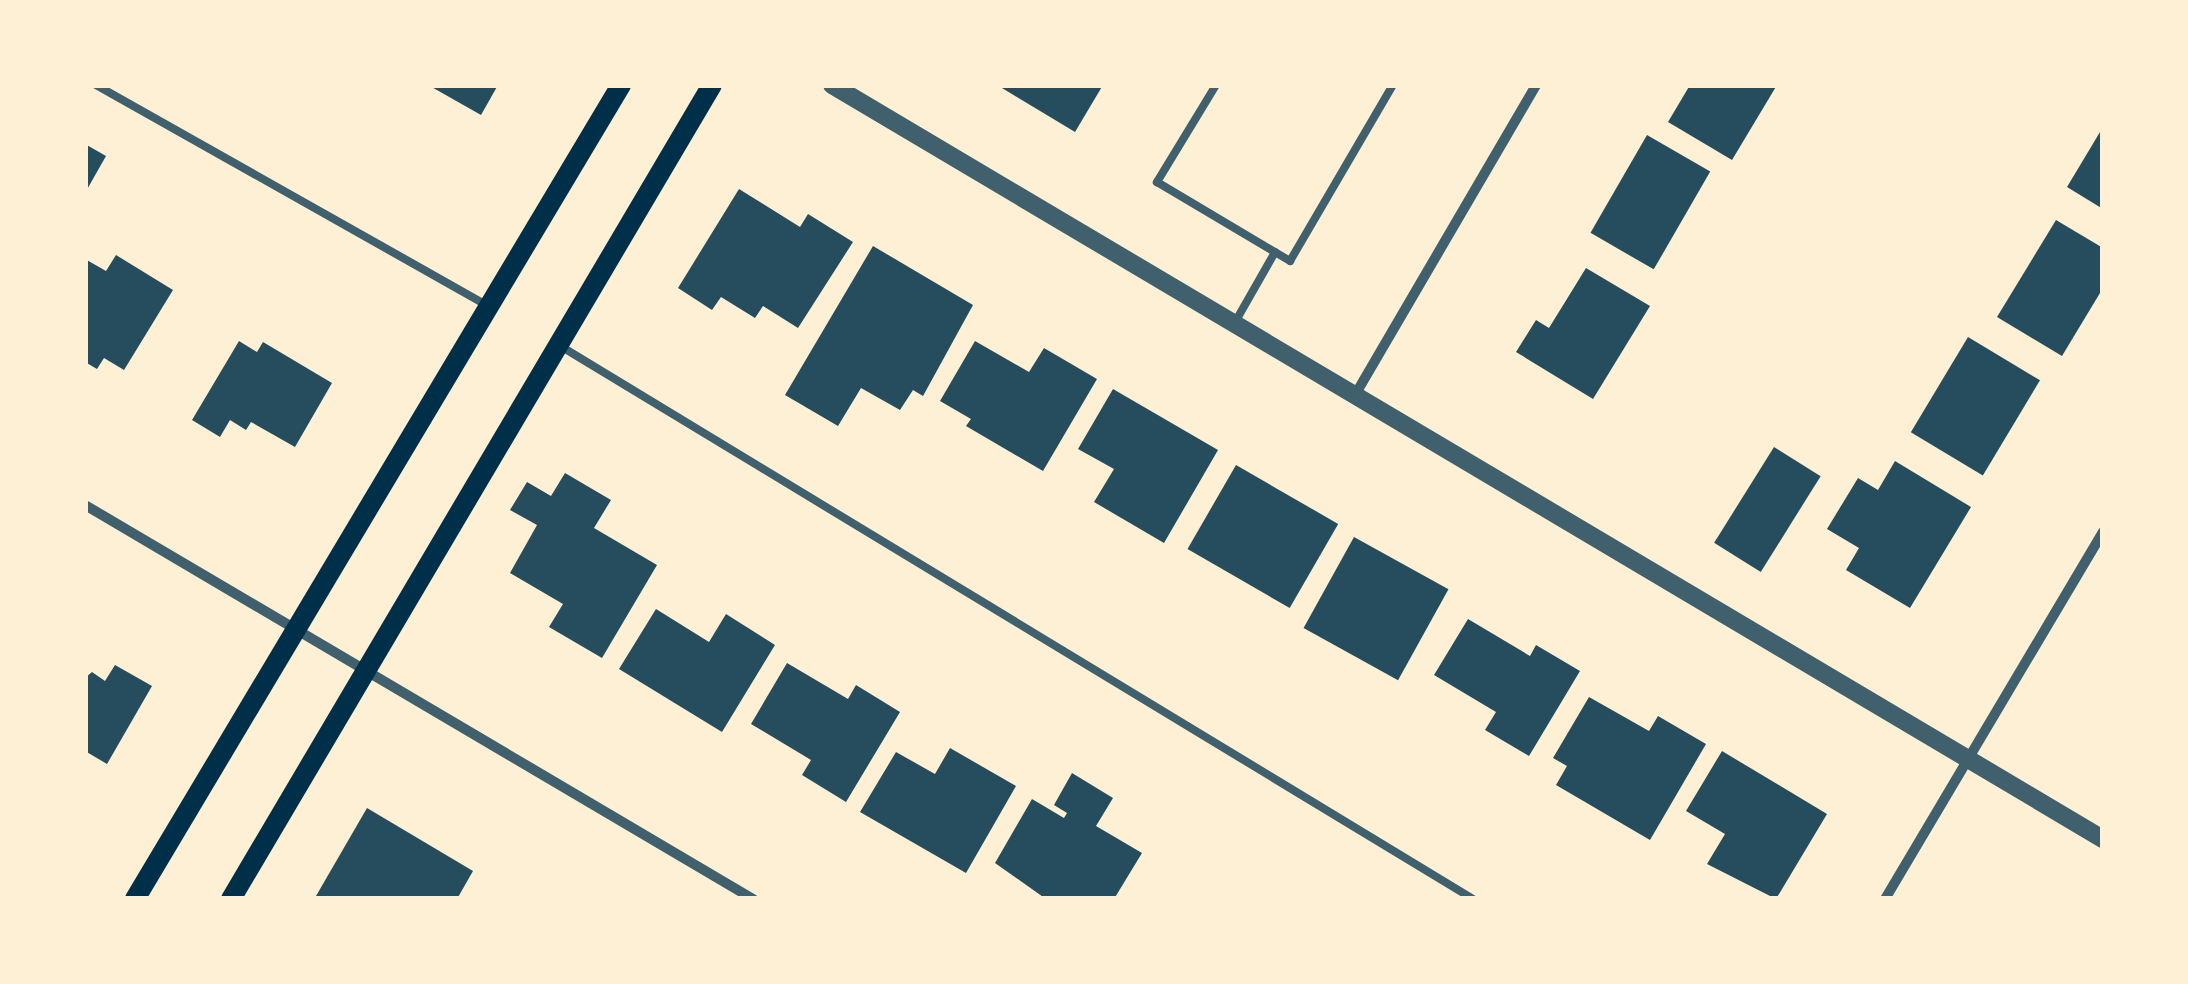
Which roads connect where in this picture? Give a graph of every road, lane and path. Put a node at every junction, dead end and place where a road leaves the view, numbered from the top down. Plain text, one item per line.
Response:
1 (96, 85) edge
2 (621, 85) edge
3 (712, 85) edge
4 (832, 85) edge
5 (1216, 85) edge
6 (1393, 85) edge
7 (1536, 85) edge
8 (1276, 252) junction
9 (489, 306) junction
10 (1234, 324) junction
11 (556, 343) junction
12 (1355, 395) junction
13 (85, 505) edge
14 (2103, 532) edge
15 (299, 626) junction
16 (362, 668) junction
17 (1968, 758) junction
18 (2103, 838) edge
19 (136, 899) edge
20 (230, 899) edge
21 (754, 899) edge
22 (1473, 899) edge
23 (1886, 899) edge

1 - 9 lane
2 - 9 main road
3 - 11 main road
4 - 10 street
5 - 8 lane
6 - 8 lane
7 - 12 street
8 - 10 lane
9 - 15 main road
10 - 12 street
11 - 16 main road
11 - 22 lane
12 - 17 street
13 - 15 street
14 - 17 street
15 - 16 street
15 - 19 main road
16 - 20 main road
16 - 21 street
17 - 18 street
17 - 23 street

